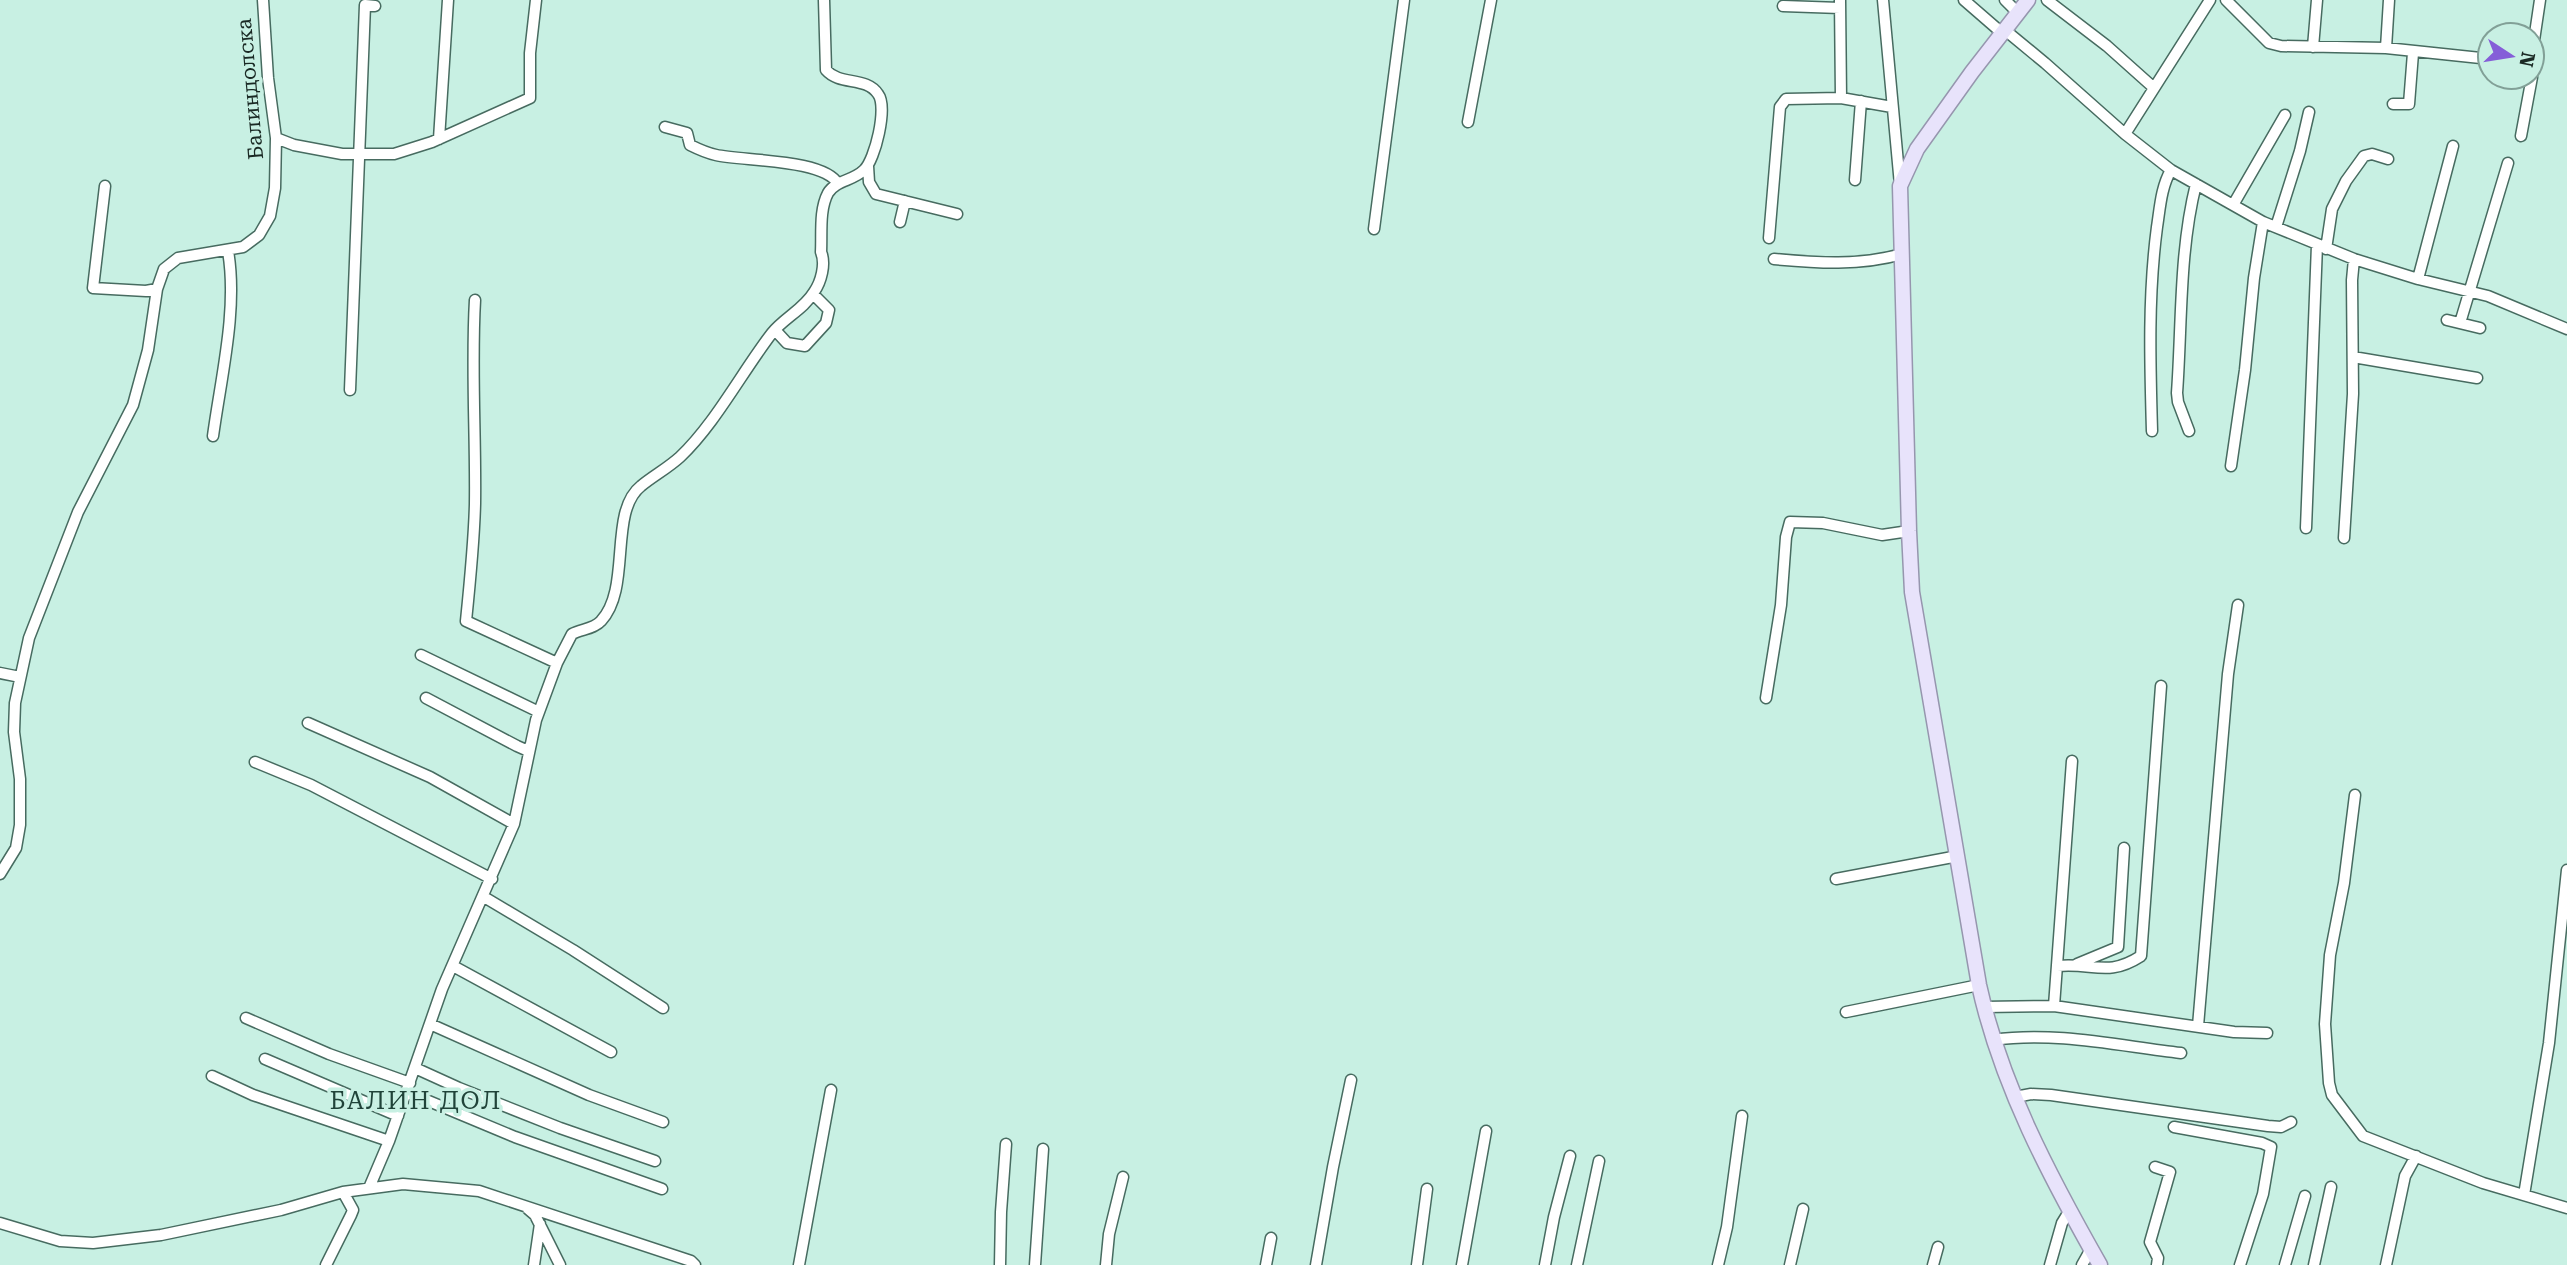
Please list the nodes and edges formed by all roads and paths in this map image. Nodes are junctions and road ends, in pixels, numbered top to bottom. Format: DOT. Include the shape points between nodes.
graph roads {
  1 [pos="263,0"];
  2 [pos="448,0"];
  3 [pos="536,0"];
  4 [pos="824,0"];
  5 [pos="1404,0"];
  6 [pos="1491,0"];
  7 [pos="1883,0"];
  8 [pos="1964,0"];
  9 [pos="2005,0"];
  10 [pos="2028,0"];
  11 [pos="2047,0"];
  12 [pos="2210,0"];
  13 [pos="2226,0"];
  14 [pos="2316,0"];
  15 [pos="2389,0"];
  16 [pos="2540,0"];
  17 [pos="1840,4"];
  18 [pos="375,6"];
  19 [pos="1783,6"];
  20 [pos="2018,13"];
  21 [pos="2538,21"];
  22 [pos="2003,32"];
  23 [pos="2313,47"];
  24 [pos="2386,48"];
  25 [pos="2413,53"];
  26 [pos="2476,58"];
  27 [pos="2154,88"];
  28 [pos="2529,91"];
  29 [pos="1841,98"];
  30 [pos="1861,101"];
  31 [pos="2393,104"];
  32 [pos="1892,107"];
  33 [pos="2309,112"];
  34 [pos="2285,115"];
  35 [pos="1468,122"];
  36 [pos="665,127"];
  37 [pos="2125,134"];
  38 [pos="2521,135"];
  39 [pos="276,138"];
  40 [pos="439,139"];
  41 [pos="2453,146"];
  42 [pos="360,153"];
  43 [pos="2388,159"];
  44 [pos="2508,163"];
  45 [pos="868,166"];
  46 [pos="2171,170"];
  47 [pos="1855,180"];
  48 [pos="838,184"];
  49 [pos="2196,184"];
  50 [pos="105,186"];
  51 [pos="1900,186"];
  52 [pos="905,201"];
  53 [pos="2233,205"];
  54 [pos="957,214"];
  55 [pos="900,222"];
  56 [pos="2263,222"];
  57 [pos="2276,228"];
  58 [pos="1374,229"];
  59 [pos="1769,238"];
  60 [pos="2321,247"];
  61 [pos="228,251"];
  62 [pos="1902,254"];
  63 [pos="1774,259"];
  64 [pos="2354,260"];
  65 [pos="2418,279"];
  66 [pos="157,289"];
  67 [pos="2468,291"];
  68 [pos="813,294"];
  69 [pos="475,300"];
  70 [pos="2447,320"];
  71 [pos="2460,323"];
  72 [pos="2480,328"];
  73 [pos="2567,329"];
  74 [pos="775,330"];
  75 [pos="2353,357"];
  76 [pos="2477,378"];
  77 [pos="350,390"];
  78 [pos="2152,431"];
  79 [pos="2189,431"];
  80 [pos="213,436"];
  81 [pos="2231,466"];
  82 [pos="2306,528"];
  83 [pos="1909,531"];
  84 [pos="2344,538"];
  85 [pos="2238,606"];
  86 [pos="421,655"];
  87 [pos="557,663"];
  88 [pos="0,673"];
  89 [pos="20,677"];
  90 [pos="2161,686"];
  91 [pos="426,698"];
  92 [pos="1766,698"];
  93 [pos="539,712"];
  94 [pos="308,723"];
  95 [pos="528,748"];
  96 [pos="2072,761"];
  97 [pos="255,762"];
  98 [pos="2355,795"];
  99 [pos="514,824"];
  100 [pos="2124,848"];
  101 [pos="1958,856"];
  102 [pos="2567,870"];
  103 [pos="0,874"];
  104 [pos="492,878"];
  105 [pos="1836,879"];
  106 [pos="484,897"];
  107 [pos="2076,964"];
  108 [pos="453,966"];
  109 [pos="2057,966"];
  110 [pos="1979,985"];
  111 [pos="2054,1006"];
  112 [pos="1984,1007"];
  113 [pos="663,1008"];
  114 [pos="1846,1012"];
  115 [pos="246,1018"];
  116 [pos="429,1024"];
  117 [pos="2198,1026"];
  118 [pos="2267,1033"];
  119 [pos="1993,1040"];
  120 [pos="611,1052"];
  121 [pos="2181,1053"];
  122 [pos="265,1059"];
  123 [pos="415,1068"];
  124 [pos="212,1076"];
  125 [pos="1351,1080"];
  126 [pos="408,1087"];
  127 [pos="831,1090"];
  128 [pos="2015,1097"];
  129 [pos="398,1116"];
  130 [pos="1742,1116"];
  131 [pos="663,1122"];
  132 [pos="2291,1122"];
  133 [pos="2174,1127"];
  134 [pos="1486,1131"];
  135 [pos="389,1141"];
  136 [pos="1006,1144"];
  137 [pos="1043,1149"];
  138 [pos="1570,1156"];
  139 [pos="2416,1156"];
  140 [pos="655,1161"];
  141 [pos="1599,1161"];
  142 [pos="2155,1167"];
  143 [pos="1123,1177"];
  144 [pos="2331,1187"];
  145 [pos="369,1188"];
  146 [pos="662,1189"];
  147 [pos="1427,1189"];
  148 [pos="343,1192"];
  149 [pos="2305,1195"];
  150 [pos="2524,1195"];
  151 [pos="523,1205"];
  152 [pos="2567,1208"];
  153 [pos="1802,1209"];
  154 [pos="2070,1210"];
  155 [pos="0,1223"];
  156 [pos="540,1224"];
  157 [pos="1271,1238"];
  158 [pos="1938,1247"];
  159 [pos="2091,1250"];
  160 [pos="326,1265"];
  161 [pos="534,1265"];
  162 [pos="560,1265"];
  163 [pos="695,1265"];
  164 [pos="799,1265"];
  165 [pos="1000,1265"];
  166 [pos="1035,1265"];
  167 [pos="1106,1265"];
  168 [pos="1266,1265"];
  169 [pos="1316,1265"];
  170 [pos="1417,1265"];
  171 [pos="1462,1265"];
  172 [pos="1545,1265"];
  173 [pos="1577,1265"];
  174 [pos="1718,1265"];
  175 [pos="1790,1265"];
  176 [pos="1933,1265"];
  177 [pos="2050,1265"];
  178 [pos="2081,1265"];
  179 [pos="2100,1265"];
  180 [pos="2157,1265"];
  181 [pos="2240,1265"];
  182 [pos="2285,1265"];
  183 [pos="2314,1265"];
  184 [pos="2386,1265"];
  1 -- 39 [label="street, Балиндолска"];
  2 -- 40 [label="street"];
  3 -- 40 [label="street" via="530,98"];
  4 -- 45 [label="street" via="826,70 841,79 864,83 881,99 880,128"];
  5 -- 58 [label="street"];
  6 -- 35 [label="street"];
  7 -- 32 [label="street"];
  8 -- 22 [label="street"];
  9 -- 20 [label="street"];
  10 -- 20 [label="main road"];
  11 -- 27 [label="street"];
  12 -- 27 [label="street"];
  13 -- 23 [label="street" via="2269,43"];
  14 -- 23 [label="street"];
  15 -- 24 [label="street"];
  16 -- 21 [label="street"];
  17 -- 19 [label="street"];
  17 -- 29 [label="street"];
  18 -- 42 [label="street" via="365,5"];
  20 -- 22 [label="main road"];
  22 -- 37 [label="street" via="2045,62"];
  22 -- 51 [label="main road" via="1916,149"];
  23 -- 24 [label="street"];
  24 -- 25 [label="street"];
  25 -- 26 [label="street"];
  25 -- 31 [label="street" via="2409,104"];
  27 -- 37 [label="street"];
  28 -- 38 [label="street"];
  29 -- 30 [label="street"];
  29 -- 59 [label="street" via="1786,99 1780,107"];
  30 -- 32 [label="street"];
  30 -- 47 [label="street"];
  32 -- 51 [label="street"];
  33 -- 57 [label="street"];
  34 -- 53 [label="street"];
  36 -- 48 [label="street" via="687,133 690,145 716,155 782,162 832,175"];
  37 -- 46 [label="street"];
  39 -- 42 [label="street" via="342,154"];
  39 -- 61 [label="street, Балиндолска" via="275,188 265,228 251,242"];
  40 -- 42 [label="street" via="394,154"];
  41 -- 65 [label="street"];
  42 -- 77 [label="street"];
  43 -- 60 [label="street" via="2364,156 2332,209"];
  44 -- 67 [label="street"];
  45 -- 48 [label="street"];
  45 -- 52 [label="street" via="876,194"];
  46 -- 49 [label="street"];
  46 -- 78 [label="street" via="2161,198 2152,270"];
  48 -- 68 [label="street" via="825,201 824,258"];
  49 -- 53 [label="street"];
  49 -- 79 [label="street" via="2185,257 2177,393"];
  50 -- 66 [label="street" via="93,288"];
  51 -- 62 [label="main road"];
  52 -- 54 [label="street"];
  52 -- 55 [label="street"];
  53 -- 56 [label="street"];
  56 -- 57 [label="street"];
  56 -- 81 [label="street"];
  57 -- 60 [label="street"];
  60 -- 64 [label="street"];
  60 -- 82 [label="street"];
  61 -- 66 [label="street, Балиндолска" via="173,260 164,269"];
  61 -- 80 [label="street" via="232,274 229,317"];
  62 -- 63 [label="street" via="1821,263"];
  62 -- 83 [label="main road"];
  64 -- 65 [label="street"];
  64 -- 75 [label="street"];
  65 -- 67 [label="street"];
  66 -- 89 [label="street, Балиндолска" via="148,350 133,405 56,564"];
  67 -- 71 [label="street"];
  67 -- 73 [label="street"];
  68 -- 74 [label="street"];
  68 -- 74 [label="street" via="829,310 826,323 805,346 786,343"];
  69 -- 87 [label="street" via="475,503 466,621"];
  70 -- 71 [label="street"];
  71 -- 72 [label="street"];
  74 -- 87 [label="street" via="690,447 629,499 610,607 601,622 572,634"];
  75 -- 76 [label="street"];
  75 -- 84 [label="street"];
  83 -- 92 [label="street" via="1882,535 1823,523 1790,522"];
  83 -- 101 [label="main road" via="1912,592"];
  85 -- 117 [label="street" via="2228,674"];
  86 -- 93 [label="street"];
  87 -- 93 [label="street"];
  88 -- 89 [label="street"];
  89 -- 103 [label="street, Балиндолска" via="14,732 20,825 16,848"];
  90 -- 107 [label="street" via="2141,956 2126,966 2106,970"];
  91 -- 95 [label="street"];
  93 -- 95 [label="street"];
  94 -- 99 [label="street" via="430,777"];
  95 -- 99 [label="street"];
  96 -- 109 [label="street"];
  97 -- 104 [label="street" via="311,785"];
  98 -- 139 [label="street" via="2330,955 2325,1024 2329,1083 2332,1095 2363,1136"];
  99 -- 104 [label="street"];
  100 -- 107 [label="street" via="2118,947"];
  101 -- 105 [label="street"];
  101 -- 110 [label="main road"];
  102 -- 150 [label="street" via="2549,1043"];
  104 -- 106 [label="street"];
  106 -- 108 [label="street"];
  106 -- 113 [label="street"];
  107 -- 109 [label="street"];
  108 -- 116 [label="street"];
  108 -- 120 [label="street"];
  109 -- 111 [label="street"];
  110 -- 112 [label="main road"];
  110 -- 114 [label="street"];
  111 -- 112 [label="street"];
  111 -- 117 [label="street"];
  112 -- 119 [label="main road"];
  115 -- 126 [label="street"];
  116 -- 123 [label="street"];
  116 -- 131 [label="street"];
  117 -- 118 [label="street"];
  119 -- 121 [label="street" via="2046,1037"];
  119 -- 128 [label="main road"];
  122 -- 129 [label="street"];
  123 -- 126 [label="street"];
  123 -- 140 [label="street" via="560,1128"];
  124 -- 135 [label="street" via="253,1095"];
  125 -- 169 [label="street"];
  126 -- 129 [label="street"];
  126 -- 146 [label="street" via="515,1137"];
  127 -- 164 [label="street"];
  128 -- 132 [label="street" via="2051,1095 2268,1126"];
  128 -- 154 [label="main road"];
  129 -- 135 [label="street"];
  130 -- 174 [label="street"];
  133 -- 181 [label="street" via="2271,1147 2263,1194"];
  134 -- 171 [label="street"];
  135 -- 145 [label="street"];
  136 -- 165 [label="street"];
  137 -- 166 [label="street"];
  138 -- 172 [label="street"];
  139 -- 150 [label="street"];
  139 -- 184 [label="street" via="2405,1176"];
  141 -- 173 [label="street"];
  142 -- 180 [label="street" via="2170,1172 2150,1242"];
  143 -- 167 [label="street"];
  144 -- 183 [label="street"];
  145 -- 148 [label="street"];
  145 -- 151 [label="street" via="403,1184 479,1191"];
  147 -- 170 [label="street"];
  148 -- 155 [label="street" via="161,1236 93,1243 60,1241"];
  148 -- 160 [label="street" via="353,1210"];
  149 -- 182 [label="street"];
  150 -- 152 [label="street"];
  151 -- 156 [label="street"];
  151 -- 163 [label="street"];
  153 -- 175 [label="street"];
  154 -- 159 [label="main road"];
  154 -- 177 [label="street"];
  156 -- 161 [label="street"];
  156 -- 162 [label="street"];
  157 -- 168 [label="street"];
  158 -- 176 [label="street"];
  159 -- 178 [label="street"];
  159 -- 179 [label="main road"];
}
